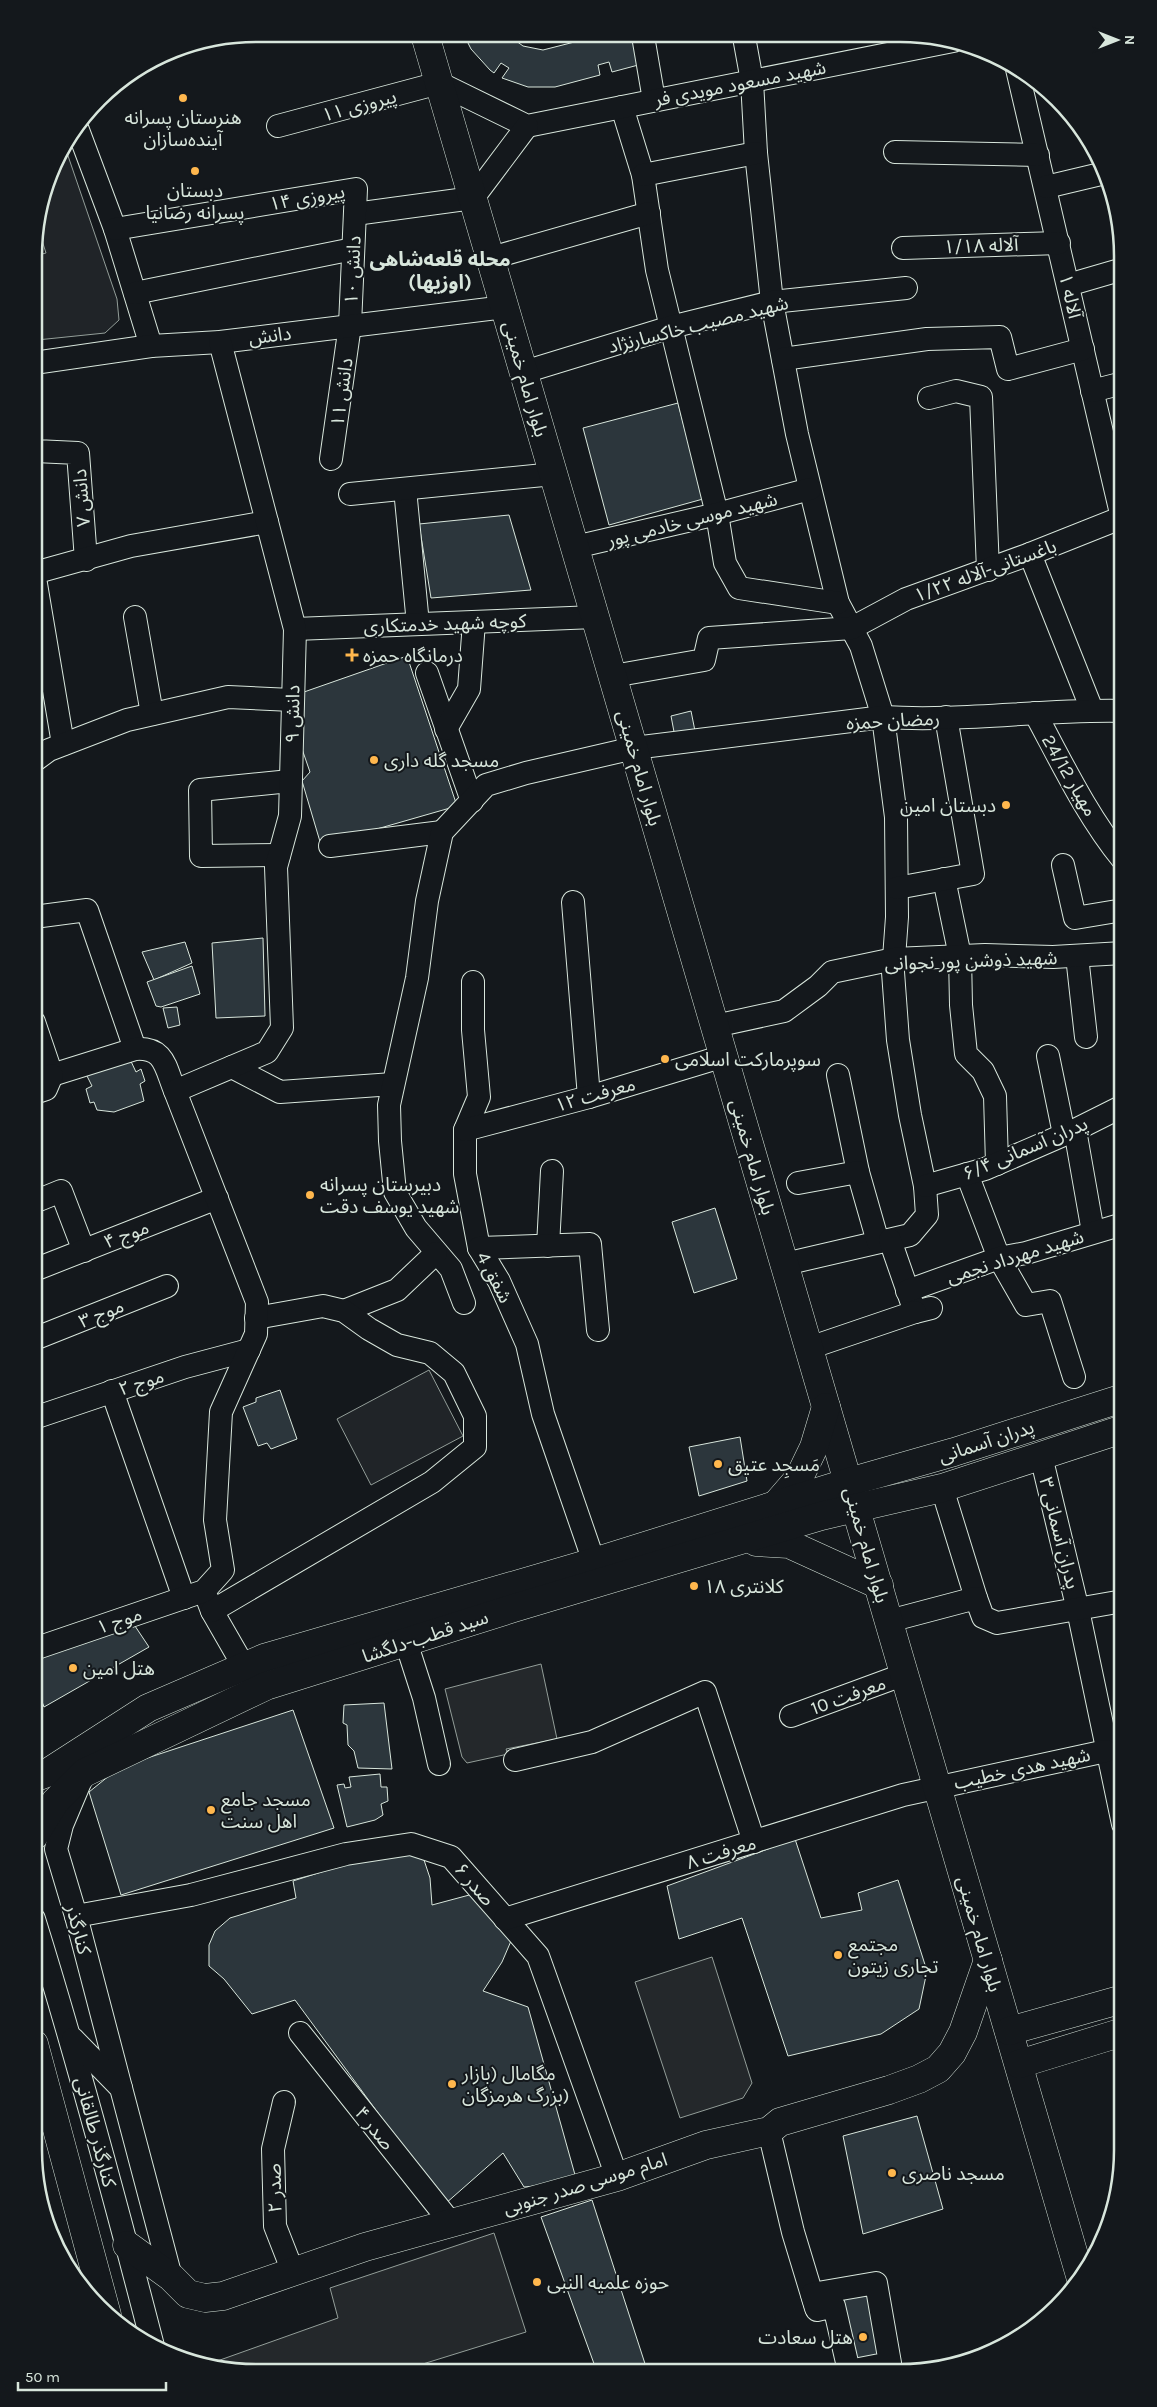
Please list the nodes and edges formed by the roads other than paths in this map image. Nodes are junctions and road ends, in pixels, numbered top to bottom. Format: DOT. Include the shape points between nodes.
graph roads {
  1 [pos="427,42"];
  2 [pos="644,42"];
  3 [pos="745,42"];
  4 [pos="929,44"];
  5 [pos="1019,79"];
  6 [pos="752,81"];
  7 [pos="440,83"];
  8 [pos="654,100"];
  9 [pos="622,107"];
  10 [pos="278,126"];
  11 [pos="527,126"];
  12 [pos="80,136"];
  13 [pos="895,152"];
  14 [pos="756,153"];
  15 [pos="1038,156"];
  16 [pos="643,175"];
  17 [pos="1098,175"];
  18 [pos="1046,187"];
  19 [pos="473,198"];
  20 [pos="649,213"];
  21 [pos="355,214"];
  22 [pos="115,229"];
  23 [pos="1059,242"];
  24 [pos="903,248"];
  25 [pos="353,249"];
  26 [pos="491,258"];
  27 [pos="1114,272"];
  28 [pos="1068,285"];
  29 [pos="906,288"];
  30 [pos="135,293"];
  31 [pos="772,302"];
  32 [pos="505,307"];
  33 [pos="350,325"];
  34 [pos="671,327"];
  35 [pos="220,342"];
  36 [pos="151,346"];
  37 [pos="1083,349"];
  38 [pos="783,359"];
  39 [pos="42,362"];
  40 [pos="524,372"];
  41 [pos="1114,385"];
  42 [pos="1092,391"];
  43 [pos="929,398"];
  44 [pos="42,451"];
  45 [pos="331,460"];
  46 [pos="554,474"];
  47 [pos="1114,482"];
  48 [pos="405,489"];
  49 [pos="810,489"];
  50 [pos="350,494"];
  51 [pos="717,514"];
  52 [pos="267,522"];
  53 [pos="1114,522"];
  54 [pos="575,547"];
  55 [pos="1030,554"];
  56 [pos="86,560"];
  57 [pos="988,570"];
  58 [pos="42,571"];
  59 [pos="838,603"];
  60 [pos="596,617"];
  61 [pos="135,618"];
  62 [pos="42,620"];
  63 [pos="474,622"];
  64 [pos="418,624"];
  65 [pos="852,628"];
  66 [pos="295,630"];
  67 [pos="427,673"];
  68 [pos="612,676"];
  69 [pos="292,700"];
  70 [pos="1092,710"];
  71 [pos="1114,711"];
  72 [pos="1035,713"];
  73 [pos="152,714"];
  74 [pos="883,717"];
  75 [pos="946,717"];
  76 [pos="446,729"];
  77 [pos="63,744"];
  78 [pos="634,748"];
  79 [pos="42,755"];
  80 [pos="290,781"];
  81 [pos="472,801"];
  82 [pos="442,832"];
  83 [pos="330,846"];
  84 [pos="1114,849"];
  85 [pos="279,855"];
  86 [pos="1063,865"];
  87 [pos="944,879"];
  88 [pos="897,888"];
  89 [pos="572,902"];
  90 [pos="1114,912"];
  91 [pos="42,916"];
  92 [pos="1114,954"];
  93 [pos="960,956"];
  94 [pos="1077,956"];
  95 [pos="894,959"];
  96 [pos="473,982"];
  97 [pos="715,1026"];
  98 [pos="1086,1037"];
  99 [pos="42,1046"];
  100 [pos="135,1049"];
  101 [pos="724,1056"];
  102 [pos="1048,1056"];
  103 [pos="232,1066"];
  104 [pos="52,1075"];
  105 [pos="838,1075"];
  106 [pos="393,1084"];
  107 [pos="42,1090"];
  108 [pos="175,1091"];
  109 [pos="589,1097"];
  110 [pos="1114,1110"];
  111 [pos="465,1130"];
  112 [pos="1070,1132"];
  113 [pos="997,1164"];
  114 [pos="552,1172"];
  115 [pos="858,1172"];
  116 [pos="967,1174"];
  117 [pos="798,1183"];
  118 [pos="925,1186"];
  119 [pos="217,1198"];
  120 [pos="42,1199"];
  121 [pos="1114,1226"];
  122 [pos="1093,1232"];
  123 [pos="884,1241"];
  124 [pos="548,1246"];
  125 [pos="479,1248"];
  126 [pos="84,1251"];
  127 [pos="436,1253"];
  128 [pos="999,1258"];
  129 [pos="785,1264"];
  130 [pos="42,1267"];
  131 [pos="167,1286"];
  132 [pos="907,1291"];
  133 [pos="464,1303"];
  134 [pos="344,1311"];
  135 [pos="256,1318"];
  136 [pos="598,1330"];
  137 [pos="42,1336"];
  138 [pos="809,1348"];
  139 [pos="249,1350"];
  140 [pos="1074,1377"];
  141 [pos="112,1391"];
  142 [pos="1114,1401"];
  143 [pos="826,1407"];
  144 [pos="42,1415"];
  145 [pos="1114,1432"];
  146 [pos="1041,1456"];
  147 [pos="942,1488"];
  148 [pos="852,1495"];
  149 [pos="772,1508"];
  150 [pos="742,1541"];
  151 [pos="594,1562"];
  152 [pos="879,1585"];
  153 [pos="512,1598"];
  154 [pos="976,1598"];
  155 [pos="200,1600"];
  156 [pos="1114,1603"];
  157 [pos="1078,1610"];
  158 [pos="889,1621"];
  159 [pos="406,1642"];
  160 [pos="42,1647"];
  161 [pos="244,1665"];
  162 [pos="905,1674"];
  163 [pos="791,1716"];
  164 [pos="1106,1751"];
  165 [pos="515,1760"];
  166 [pos="439,1764"];
  167 [pos="84,1773"];
  168 [pos="42,1775"];
  169 [pos="1114,1785"];
  170 [pos="937,1786"];
  171 [pos="42,1823"];
  172 [pos="754,1842"];
  173 [pos="76,1916"];
  174 [pos="505,1919"];
  175 [pos="42,1944"];
  176 [pos="988,1960"];
  177 [pos="1114,2002"];
  178 [pos="1009,2031"];
  179 [pos="300,2033"];
  180 [pos="1114,2035"];
  181 [pos="70,2037"];
  182 [pos="1019,2064"];
  183 [pos="42,2074"];
  184 [pos="121,2088"];
  185 [pos="284,2102"];
  186 [pos="769,2130"];
  187 [pos="617,2177"];
  188 [pos="451,2223"];
  189 [pos="128,2245"];
  190 [pos="1080,2266"];
  191 [pos="293,2272"];
  192 [pos="171,2277"];
  193 [pos="812,2294"];
  194 [pos="103,2299"];
  195 [pos="151,2336"];
  196 [pos="847,2364"];
  197 [pos="885,2364"];
  1 -- 7 [label="main road, بلوار امام خمینی"];
  2 -- 8 [label="street"];
  3 -- 6 [label="street"];
  4 -- 6 [label="street, شهید مسعود مویدی فر"];
  5 -- 15 [label="street, آلاله ۱"];
  6 -- 8 [label="street, شهید مسعود مویدی فر"];
  6 -- 14 [label="street"];
  7 -- 10 [label="street, پیروزی ۱۱"];
  7 -- 11 [label="street"];
  7 -- 19 [label="main road, بلوار امام خمینی"];
  8 -- 9 [label="street, شهید مسعود مویدی فر"];
  9 -- 11 [label="street, شهید مسعود مویدی فر"];
  9 -- 16 [label="street"];
  11 -- 19 [label="street"];
  12 -- 22 [label="street"];
  13 -- 15 [label="street"];
  14 -- 16 [label="street"];
  14 -- 31 [label="street"];
  15 -- 18 [label="street, آلاله ۱"];
  16 -- 20 [label="street"];
  17 -- 18 [label="street"];
  18 -- 23 [label="street, آلاله ۱"];
  19 -- 21 [label="street, پیروزی ۱۴"];
  19 -- 26 [label="main road, بلوار امام خمینی"];
  20 -- 26 [label="street"];
  20 -- 34 [label="street" via="657,270"];
  21 -- 22 [label="street, پیروزی ۱۴" via="356,189"];
  21 -- 25 [label="street, دانش ۱۰"];
  22 -- 30 [label="street"];
  23 -- 24 [label="street, آلاله ۱/۱۸"];
  23 -- 28 [label="street, آلاله ۱"];
  25 -- 30 [label="street"];
  25 -- 33 [label="street, دانش ۱۰"];
  26 -- 32 [label="main road, بلوار امام خمینی"];
  27 -- 28 [label="street"];
  28 -- 37 [label="street, آلاله ۱"];
  29 -- 31 [label="street, شهید مصیب خاکسارنژاد"];
  30 -- 36 [label="street"];
  31 -- 34 [label="street, شهید مصیب خاکسارنژاد"];
  31 -- 38 [label="street"];
  32 -- 33 [label="street, دانش"];
  32 -- 40 [label="main road, بلوار امام خمینی"];
  33 -- 35 [label="street, دانش"];
  33 -- 45 [label="street, دانش ۱۱"];
  34 -- 40 [label="street, شهید مصیب خاکسارنژاد"];
  34 -- 51 [label="street"];
  35 -- 36 [label="street, دانش"];
  35 -- 52 [label="street, دانش ۹"];
  36 -- 39 [label="street, دانش"];
  37 -- 38 [label="street" via="1008,369 1000,337 927,339"];
  37 -- 42 [label="street, آلاله ۱"];
  38 -- 49 [label="street"];
  40 -- 46 [label="main road, بلوار امام خمینی"];
  41 -- 42 [label="street"];
  42 -- 47 [label="street, آلاله ۱"];
  43 -- 57 [label="street" via="956,391 981,397"];
  44 -- 56 [label="street, دانش ۷" via="78,453"];
  46 -- 48 [label="street"];
  46 -- 54 [label="main road, بلوار امام خمینی"];
  48 -- 50 [label="street"];
  48 -- 64 [label="street"];
  49 -- 51 [label="street, شهید موسی خادمی پور"];
  49 -- 59 [label="street"];
  51 -- 54 [label="street, شهید موسی خادمی پور"];
  51 -- 59 [label="street" via="725,563 739,588"];
  52 -- 56 [label="street" via="131,546"];
  52 -- 66 [label="street, دانش ۹"];
  53 -- 55 [label="street, باغستانی-آلاله ۱/۲۲"];
  54 -- 60 [label="main road, بلوار امام خمینی"];
  55 -- 57 [label="street, باغستانی-آلاله ۱/۲۲"];
  55 -- 70 [label="street"];
  56 -- 58 [label="street"];
  57 -- 65 [label="street, باغستانی-آلاله ۱/۲۲" via="906,599"];
  59 -- 65 [label="street"];
  60 -- 63 [label="street, کوچه شهید خدمتکاری"];
  60 -- 68 [label="main road, بلوار امام خمینی"];
  61 -- 73 [label="street"];
  62 -- 77 [label="street"];
  63 -- 64 [label="street, کوچه شهید خدمتکاری"];
  63 -- 76 [label="street" via="469,689"];
  64 -- 66 [label="street, کوچه شهید خدمتکاری"];
  65 -- 68 [label="street" via="709,638 704,660"];
  65 -- 74 [label="street" via="861,646"];
  66 -- 69 [label="street, دانش ۹"];
  67 -- 76 [label="street"];
  68 -- 78 [label="main road, بلوار امام خمینی"];
  69 -- 73 [label="street" via="228,697"];
  69 -- 80 [label="street, دانش ۹"];
  70 -- 71 [label="street, رمضان حمزه"];
  70 -- 72 [label="street, رمضان حمزه"];
  72 -- 75 [label="street, رمضان حمزه"];
  72 -- 84 [label="street, مهیار 24/12" via="1070,779"];
  73 -- 77 [label="street"];
  74 -- 75 [label="street, رمضان حمزه"];
  74 -- 78 [label="street, رمضان حمزه"];
  74 -- 88 [label="street" via="896,817"];
  75 -- 87 [label="street" via="973,874"];
  76 -- 81 [label="street"];
  77 -- 79 [label="street"];
  78 -- 81 [label="street, رمضان حمزه" via="486,785"];
  78 -- 97 [label="main road, بلوار امام خمینی"];
  80 -- 85 [label="street, دانش ۹" via="290,816"];
  80 -- 85 [label="street" via="200,790 201,856"];
  81 -- 82 [label="street, رمضان حمزه"];
  82 -- 83 [label="street"];
  82 -- 106 [label="street" via="427,902 417,978"];
  85 -- 103 [label="street, دانش ۹" via="276,867 282,1028 267,1052"];
  86 -- 90 [label="street" via="1075,918"];
  87 -- 88 [label="street"];
  87 -- 93 [label="street"];
  88 -- 95 [label="street"];
  89 -- 109 [label="street"];
  91 -- 100 [label="street" via="87,910"];
  92 -- 94 [label="street, شهید ذوشن پور نجوانی"];
  93 -- 94 [label="street, شهید ذوشن پور نجوانی"];
  93 -- 95 [label="street, شهید ذوشن پور نجوانی"];
  93 -- 113 [label="street" via="966,1054 983,1071 995,1096"];
  94 -- 98 [label="street"];
  95 -- 97 [label="street, شهید ذوشن پور نجوانی" via="832,972 784,1011"];
  95 -- 118 [label="street" via="898,1040"];
  96 -- 111 [label="street, شفق 4" via="473,1030 479,1097"];
  97 -- 101 [label="main road, بلوار امام خمینی"];
  99 -- 104 [label="street"];
  100 -- 104 [label="street"];
  100 -- 108 [label="street" via="148,1048 159,1054"];
  101 -- 109 [label="street, معرفت ۱۲"];
  101 -- 129 [label="main road, بلوار امام خمینی"];
  102 -- 112 [label="street"];
  103 -- 106 [label="street" via="280,1092"];
  103 -- 108 [label="street, دانش ۹"];
  104 -- 107 [label="street" via="46,1089"];
  105 -- 115 [label="street"];
  106 -- 127 [label="street" via="389,1105 395,1192 416,1228"];
  108 -- 119 [label="street"];
  109 -- 111 [label="street, معرفت ۱۲"];
  110 -- 112 [label="street, پدران آسمانی ۶/۴"];
  111 -- 125 [label="street, شفق 4" via="465,1174"];
  112 -- 113 [label="street, پدران آسمانی ۶/۴"];
  112 -- 122 [label="street"];
  113 -- 116 [label="street, پدران آسمانی ۶/۴"];
  114 -- 124 [label="street"];
  115 -- 117 [label="street"];
  115 -- 123 [label="street"];
  116 -- 118 [label="street, پدران آسمانی ۶/۴"];
  116 -- 128 [label="street"];
  118 -- 123 [label="street" via="927,1214 910,1235"];
  119 -- 126 [label="street, موج ۴"];
  119 -- 135 [label="street" via="257,1302"];
  120 -- 126 [label="street" via="61,1191"];
  121 -- 122 [label="street, شهید مهرداد نجمی"];
  122 -- 128 [label="street, شهید مهرداد نجمی"];
  123 -- 129 [label="street"];
  123 -- 132 [label="street"];
  124 -- 125 [label="street"];
  124 -- 136 [label="street" via="590,1244"];
  125 -- 151 [label="street, شفق 4" via="499,1281 527,1344 543,1414"];
  126 -- 130 [label="street, موج ۴"];
  127 -- 133 [label="street" via="451,1269"];
  127 -- 134 [label="street" via="397,1290"];
  128 -- 132 [label="street, شهید مهرداد نجمی"];
  128 -- 140 [label="street" via="1026,1305 1050,1301"];
  129 -- 138 [label="main road, بلوار امام خمینی"];
  131 -- 137 [label="street, موج ۳"];
  132 -- 138 [label="street" via="923,1310"];
  134 -- 135 [label="street" via="324,1306"];
  134 -- 155 [label="street, موج ۱" via="397,1345 430,1353 454,1373 475,1416 475,1447 432,1482"];
  135 -- 139 [label="street" via="256,1334"];
  138 -- 143 [label="main road, بلوار امام خمینی"];
  139 -- 141 [label="street, موج ۲"];
  139 -- 155 [label="street" via="221,1412 215,1520 223,1570"];
  141 -- 144 [label="street, موج ۲"];
  141 -- 155 [label="street"];
  142 -- 148 [label="main road, پدران آسمانی" via="954,1452"];
  143 -- 148 [label="main road, بلوار امام خمینی"];
  143 -- 149 [label="main road" via="814,1447 799,1478"];
  145 -- 146 [label="main road, پدران آسمانی"];
  146 -- 147 [label="main road, پدران آسمانی"];
  146 -- 157 [label="street, پدران آسمانی ۳"];
  147 -- 148 [label="main road, پدران آسمانی"];
  147 -- 154 [label="street"];
  148 -- 149 [label="main road, سید قطب-دلگشا"];
  148 -- 150 [label="main road, سید قطب-دلگشا" via="821,1516"];
  148 -- 152 [label="main road, بلوار امام خمینی"];
  149 -- 151 [label="main road, سید قطب-دلگشا"];
  150 -- 152 [label="main road" via="789,1544"];
  150 -- 153 [label="main road, سید قطب-دلگشا"];
  151 -- 153 [label="main road, سید قطب-دلگشا"];
  152 -- 158 [label="main road, بلوار امام خمینی"];
  153 -- 159 [label="main road, سید قطب-دلگشا"];
  153 -- 161 [label="main road, سید قطب-دلگشا"];
  154 -- 157 [label="street" via="983,1617 997,1623"];
  154 -- 158 [label="street"];
  155 -- 160 [label="street, موج ۱"];
  155 -- 161 [label="street"];
  156 -- 157 [label="street"];
  157 -- 164 [label="street, پدران آسمانی ۳"];
  158 -- 162 [label="main road, بلوار امام خمینی"];
  159 -- 166 [label="street" via="424,1698"];
  159 -- 167 [label="main road, سید قطب-دلگشا" via="266,1686"];
  161 -- 168 [label="main road, سید قطب-دلگشا" via="148,1708"];
  162 -- 163 [label="street, معرفت 10"];
  162 -- 170 [label="main road, بلوار امام خمینی"];
  164 -- 169 [label="street, پدران آسمانی ۳"];
  164 -- 170 [label="street, شهید هدی خطیب"];
  165 -- 172 [label="street" via="592,1742 705,1692"];
  167 -- 171 [label="main road, سید قطب-دلگشا" via="55,1802"];
  167 -- 173 [label="street, کنارگذر" via="62,1825 56,1850"];
  170 -- 172 [label="street, معرفت ۸"];
  170 -- 176 [label="main road, بلوار امام خمینی"];
  172 -- 174 [label="street, معرفت ۸"];
  173 -- 174 [label="street, صدر ۶" via="191,1895 346,1854 411,1844 451,1857"];
  173 -- 184 [label="street, کنارگذر"];
  174 -- 187 [label="street, صدر ۶" via="538,1956"];
  175 -- 181 [label="street, کنارگذر طالقانی"];
  176 -- 178 [label="main road, بلوار امام خمینی"];
  176 -- 186 [label="main road, امام موسی صدر جنوبی" via="963,2032 952,2053 938,2069 888,2090 780,2122"];
  177 -- 178 [label="main road"];
  178 -- 182 [label="main road, بلوار امام خمینی"];
  179 -- 188 [label="street, صدر ۴"];
  180 -- 182 [label="main road"];
  181 -- 184 [label="street"];
  181 -- 189 [label="street, کنارگذر طالقانی"];
  182 -- 190 [label="main road, بلوار امام خمینی"];
  183 -- 194 [label="main road"];
  184 -- 192 [label="street, کنارگذر"];
  185 -- 191 [label="street, صدر ۲" via="273,2149 275,2226"];
  186 -- 187 [label="main road, امام موسی صدر جنوبی" via="706,2146"];
  186 -- 193 [label="street"];
  187 -- 188 [label="main road, امام موسی صدر جنوبی"];
  188 -- 191 [label="main road, امام موسی صدر جنوبی" via="365,2247"];
  189 -- 192 [label="main road, امام موسی صدر جنوبی"];
  189 -- 195 [label="street, کنارگذر طالقانی"];
  191 -- 192 [label="main road, امام موسی صدر جنوبی" via="223,2296 205,2298 188,2294"];
  193 -- 196 [label="street" via="817,2310 834,2306"];
  193 -- 197 [label="street" via="876,2283 890,2363"];
}
